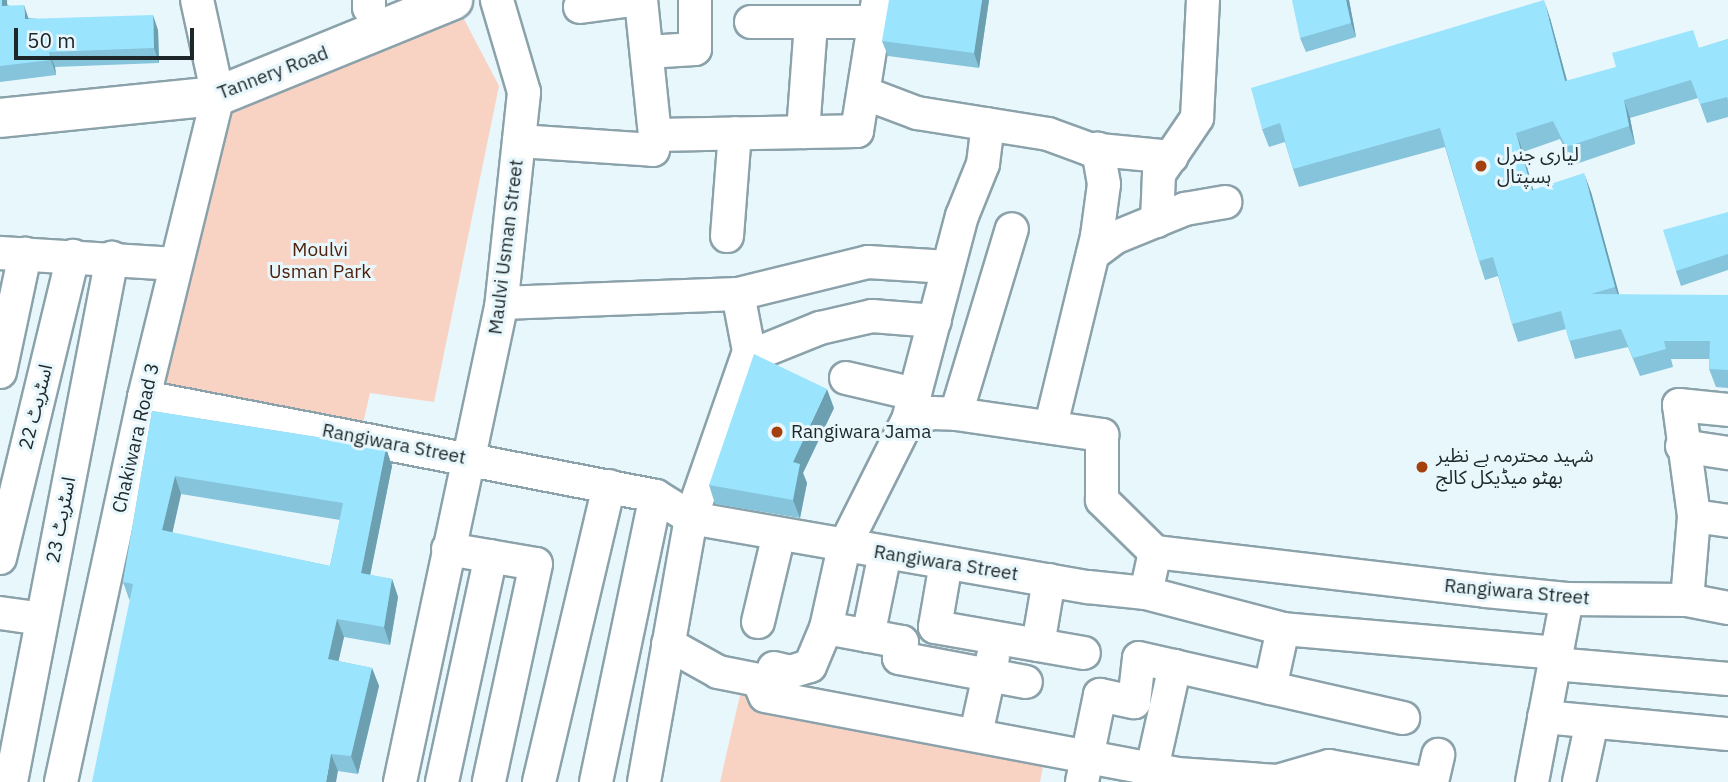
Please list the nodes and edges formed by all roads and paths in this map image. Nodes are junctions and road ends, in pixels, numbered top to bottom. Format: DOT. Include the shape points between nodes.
graph roads {
  1 [pos="197,0"];
  2 [pos="453,0"];
  3 [pos="498,0"];
  4 [pos="631,0"];
  5 [pos="641,0"];
  6 [pos="695,0"];
  7 [pos="1203,0"];
  8 [pos="377,3"];
  9 [pos="580,7"];
  10 [pos="877,11"];
  11 [pos="751,22"];
  12 [pos="811,22"];
  13 [pos="647,52"];
  14 [pos="215,83"];
  15 [pos="864,93"];
  16 [pos="0,100"];
  17 [pos="0,118"];
  18 [pos="988,124"];
  19 [pos="735,132"];
  20 [pos="803,132"];
  21 [pos="655,135"];
  22 [pos="519,141"];
  23 [pos="1098,149"];
  24 [pos="1172,157"];
  25 [pos="1225,202"];
  26 [pos="1157,221"];
  27 [pos="1012,229"];
  28 [pos="727,236"];
  29 [pos="13,254"];
  30 [pos="1093,254"];
  31 [pos="73,256"];
  32 [pos="112,258"];
  33 [pos="176,264"];
  34 [pos="948,267"];
  35 [pos="738,295"];
  36 [pos="502,303"];
  37 [pos="935,321"];
  38 [pos="749,351"];
  39 [pos="0,372"];
  40 [pos="846,378"];
  41 [pos="144,397"];
  42 [pos="912,407"];
  43 [pos="1728,410"];
  44 [pos="956,414"];
  45 [pos="1051,425"];
  46 [pos="1682,446"];
  47 [pos="1728,453"];
  48 [pos="467,458"];
  49 [pos="609,486"];
  50 [pos="656,496"];
  51 [pos="1694,516"];
  52 [pos="691,518"];
  53 [pos="1728,521"];
  54 [pos="779,534"];
  55 [pos="844,547"];
  56 [pos="448,549"];
  57 [pos="1155,552"];
  58 [pos="885,553"];
  59 [pos="491,556"];
  60 [pos="0,558"];
  61 [pos="946,563"];
  62 [pos="1049,580"];
  63 [pos="1146,593"];
  64 [pos="1567,598"];
  65 [pos="635,599"];
  66 [pos="1687,600"];
  67 [pos="675,608"];
  68 [pos="1728,608"];
  69 [pos="0,612"];
  70 [pos="42,619"];
  71 [pos="758,622"];
  72 [pos="827,628"];
  73 [pos="1283,629"];
  74 [pos="868,636"];
  75 [pos="997,638"];
  76 [pos="668,644"];
  77 [pos="1038,645"];
  78 [pos="1084,653"];
  79 [pos="1555,658"];
  80 [pos="1175,666"];
  81 [pos="774,668"];
  82 [pos="989,676"];
  83 [pos="1728,679"];
  84 [pos="1026,682"];
  85 [pos="1270,688"];
  86 [pos="1544,717"];
  87 [pos="1403,718"];
  88 [pos="1592,722"];
  89 [pos="976,734"];
  90 [pos="1728,734"];
  91 [pos="408,744"];
  92 [pos="445,768"];
  93 [pos="1085,768"];
  94 [pos="1151,775"];
  95 [pos="492,777"];
  96 [pos="1183,778"];
  97 [pos="1238,780"];
  98 [pos="1588,781"];
  99 [pos="11,782"];
  100 [pos="61,782"];
  101 [pos="400,782"];
  102 [pos="539,782"];
  103 [pos="596,782"];
  104 [pos="644,782"];
  105 [pos="1418,782"];
  106 [pos="1532,782"];
  1 -- 14 [label="street"];
  2 -- 14 [label="main road, Tannery Road"];
  3 -- 22 [label="street, Maulvi Usman Street" via="524,92"];
  4 -- 9 [label="street"];
  5 -- 13 [label="street"];
  6 -- 13 [label="street" via="695,49"];
  7 -- 24 [label="street" via="1197,118"];
  8 -- 14 [label="main road, Tannery Road"];
  10 -- 12 [label="street"];
  10 -- 15 [label="street"];
  11 -- 12 [label="street"];
  12 -- 20 [label="street"];
  13 -- 21 [label="street"];
  14 -- 16 [label="main road, Tannery Road"];
  14 -- 17 [label="main road, Tannery Road"];
  14 -- 33 [label="street, Chakiwara Road 3"];
  15 -- 18 [label="street" via="917,113"];
  15 -- 20 [label="street" via="857,131"];
  18 -- 23 [label="street" via="1048,134"];
  18 -- 34 [label="street" via="983,164"];
  19 -- 20 [label="street"];
  19 -- 21 [label="street"];
  19 -- 28 [label="street"];
  21 -- 22 [label="street" via="653,150"];
  22 -- 36 [label="street, Maulvi Usman Street"];
  23 -- 24 [label="street"];
  23 -- 30 [label="street" via="1104,184"];
  24 -- 26 [label="street" via="1159,174"];
  25 -- 26 [label="street" via="1185,209"];
  26 -- 30 [label="street" via="1114,238"];
  27 -- 44 [label="street"];
  29 -- 31 [label="street"];
  29 -- 39 [label="street"];
  30 -- 45 [label="street"];
  31 -- 32 [label="street"];
  31 -- 60 [label="street, اسٹریٹ 22"];
  32 -- 33 [label="street"];
  32 -- 70 [label="street, اسٹریٹ 23"];
  33 -- 41 [label="street, Chakiwara Road 3"];
  34 -- 35 [label="street" via="868,262"];
  34 -- 37 [label="street"];
  35 -- 36 [label="street"];
  35 -- 38 [label="street"];
  36 -- 48 [label="street, Maulvi Usman Street"];
  37 -- 38 [label="street" via="872,316 820,328 758,353"];
  37 -- 42 [label="street"];
  38 -- 52 [label="street"];
  40 -- 42 [label="street"];
  41 -- 48 [label="street, Rangiwara Street"];
  41 -- 100 [label="street, Chakiwara Road 3"];
  42 -- 44 [label="street"];
  42 -- 55 [label="street"];
  43 -- 46 [label="street" via="1679,405"];
  44 -- 45 [label="street"];
  45 -- 57 [label="street" via="1102,435 1102,500"];
  46 -- 47 [label="street"];
  46 -- 51 [label="street"];
  48 -- 49 [label="street, Rangiwara Street"];
  48 -- 56 [label="street, Maulvi Usman Street"];
  49 -- 50 [label="street, Rangiwara Street"];
  49 -- 102 [label="street"];
  50 -- 52 [label="street, Rangiwara Street"];
  50 -- 65 [label="street"];
  51 -- 53 [label="street"];
  51 -- 66 [label="street"];
  52 -- 54 [label="street, Rangiwara Street"];
  52 -- 67 [label="street"];
  54 -- 55 [label="street, Rangiwara Street"];
  54 -- 71 [label="street"];
  55 -- 58 [label="street, Rangiwara Street"];
  55 -- 72 [label="street"];
  56 -- 59 [label="street"];
  56 -- 91 [label="street, Maulvi Usman Street"];
  57 -- 63 [label="street"];
  57 -- 64 [label="street, Rangiwara Street"];
  58 -- 61 [label="street, Rangiwara Street"];
  58 -- 74 [label="street"];
  59 -- 92 [label="street"];
  59 -- 95 [label="street" via="536,564"];
  61 -- 62 [label="street, Rangiwara Street"];
  61 -- 75 [label="street" via="935,627"];
  62 -- 63 [label="street, Rangiwara Street"];
  62 -- 77 [label="street"];
  63 -- 73 [label="street, Rangiwara Street"];
  64 -- 66 [label="street, Rangiwara Street"];
  64 -- 79 [label="street"];
  65 -- 67 [label="street"];
  65 -- 103 [label="street"];
  66 -- 68 [label="street, Rangiwara Street"];
  67 -- 76 [label="street"];
  69 -- 70 [label="street"];
  70 -- 99 [label="street, اسٹریٹ 23"];
  72 -- 74 [label="street"];
  72 -- 81 [label="street" via="810,666 790,673"];
  73 -- 79 [label="street, Rangiwara Street"];
  73 -- 85 [label="street"];
  74 -- 82 [label="street" via="902,642 899,658"];
  75 -- 77 [label="street"];
  75 -- 82 [label="street"];
  76 -- 89 [label="street" via="718,671 758,680 765,696"];
  76 -- 104 [label="street"];
  77 -- 78 [label="street"];
  79 -- 83 [label="street, Rangiwara Street"];
  79 -- 86 [label="street"];
  80 -- 85 [label="street"];
  80 -- 93 [label="street" via="1139,658 1134,702 1100,695"];
  80 -- 94 [label="street"];
  82 -- 84 [label="street"];
  82 -- 89 [label="street"];
  85 -- 87 [label="street"];
  86 -- 88 [label="street"];
  86 -- 106 [label="street"];
  88 -- 90 [label="street"];
  88 -- 98 [label="street"];
  89 -- 93 [label="street"];
  91 -- 92 [label="street"];
  91 -- 101 [label="street, Maulvi Usman Street"];
  92 -- 95 [label="street"];
  93 -- 94 [label="street"];
  94 -- 96 [label="street"];
  96 -- 97 [label="street"];
  97 -- 105 [label="street" via="1277,781 1329,766"];
}
